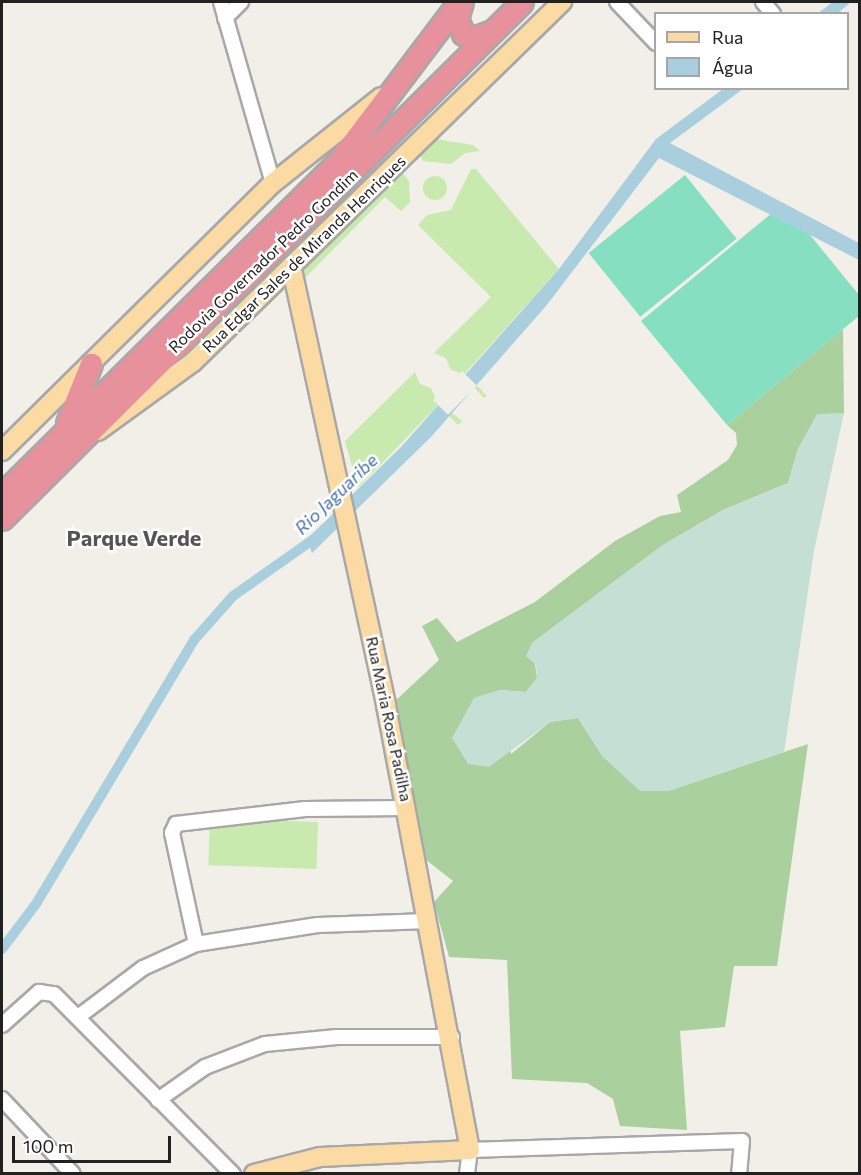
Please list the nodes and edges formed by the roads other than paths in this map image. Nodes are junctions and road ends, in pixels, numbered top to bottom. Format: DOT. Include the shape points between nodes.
graph roads {
  1 [pos="221,2"];
  2 [pos="242,2"];
  3 [pos="450,2"];
  4 [pos="460,2"];
  5 [pos="522,2"];
  6 [pos="562,2"];
  7 [pos="618,2"];
  8 [pos="225,18"];
  9 [pos="496,30"];
  10 [pos="654,42"];
  11 [pos="412,63"];
  12 [pos="392,86"];
  13 [pos="273,183"];
  14 [pos="291,266"];
  15 [pos="92,364"];
  16 [pos="66,441"];
  17 [pos="2,451"];
  18 [pos="2,494"];
  19 [pos="2,519"];
  20 [pos="407,808"];
  21 [pos="428,921"];
  22 [pos="196,944"];
  23 [pos="78,1017"];
  24 [pos="2,1025"];
  25 [pos="452,1037"];
  26 [pos="2,1099"];
  27 [pos="158,1100"];
  28 [pos="470,1150"];
  29 [pos="73,1173"];
  30 [pos="233,1173"];
  31 [pos="254,1173"];
  32 [pos="467,1173"];
  33 [pos="739,1173"];
  1 -- 8 [label="street"];
  2 -- 8 [label="street"];
  3 -- 11 [label="street" via="424,32"];
  4 -- 9 [label="highway" via="457,18 463,34 476,38"];
  4 -- 11 [label="highway, Rodovia Governador Pedro Gondim"];
  5 -- 9 [label="highway, Rodovia Governador Pedro Gondim"];
  6 -- 14 [label="main road, Rua Edgar Sales de Miranda Henriques"];
  7 -- 10 [label="street"];
  8 -- 13 [label="street"];
  9 -- 16 [label="highway, Rodovia Governador Pedro Gondim"];
  11 -- 12 [label="highway, Rodovia Governador Pedro Gondim"];
  12 -- 13 [label="main road"];
  12 -- 16 [label="highway, Rodovia Governador Pedro Gondim" via="334,166"];
  13 -- 15 [label="main road"];
  14 -- 16 [label="main road, Rua Edgar Sales de Miranda Henriques" via="166,386"];
  14 -- 20 [label="main road, Rua Maria Rosa Padilha"];
  15 -- 16 [label="highway"];
  15 -- 17 [label="main road"];
  16 -- 18 [label="highway, Rodovia Governador Pedro Gondim"];
  16 -- 19 [label="highway, Rodovia Governador Pedro Gondim"];
  20 -- 21 [label="main road, Rua Maria Rosa Padilha"];
  20 -- 22 [label="street" via="305,809 174,826"];
  21 -- 22 [label="street" via="318,925"];
  21 -- 25 [label="main road, Rua Maria Rosa Padilha"];
  22 -- 23 [label="street" via="143,968"];
  23 -- 24 [label="street" via="45,990"];
  23 -- 27 [label="street"];
  25 -- 27 [label="street" via="338,1037 265,1044 205,1067"];
  25 -- 28 [label="main road, Rua Maria Rosa Padilha"];
  26 -- 29 [label="street"];
  27 -- 30 [label="street"];
  28 -- 31 [label="main road" via="320,1157"];
  28 -- 32 [label="street, Rua Maria Rosa Padilha"];
  28 -- 33 [label="street" via="742,1141"];
}
